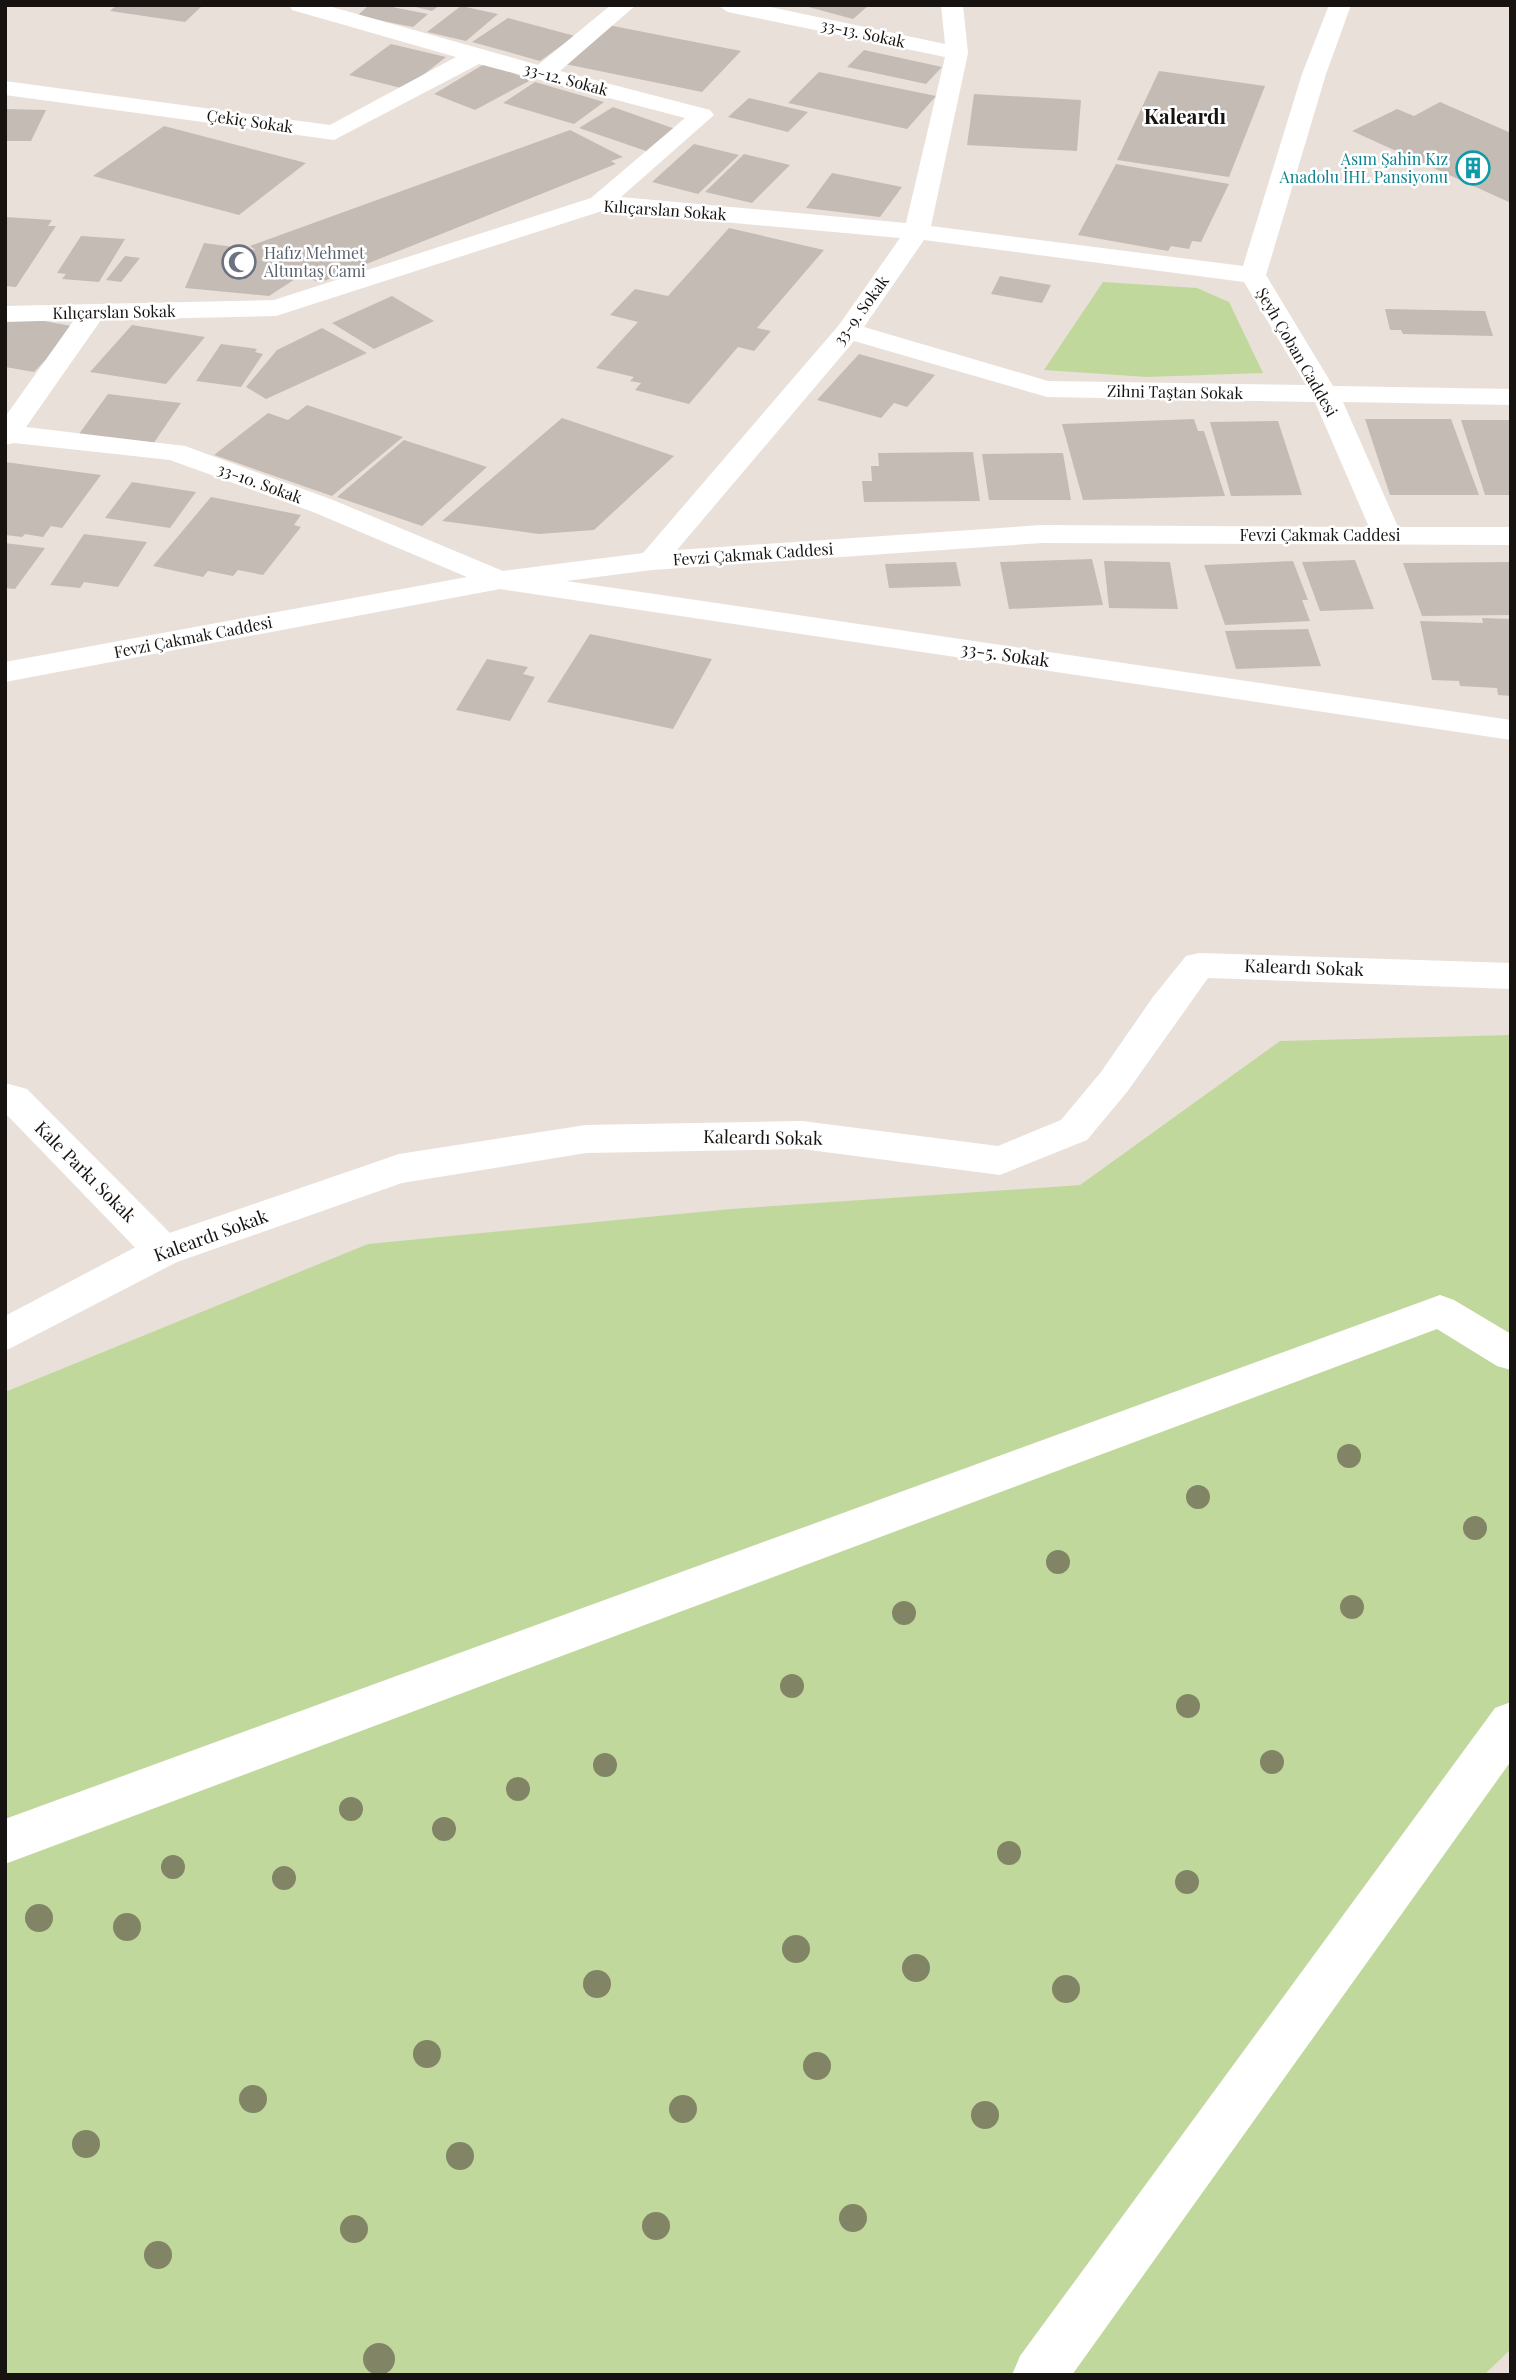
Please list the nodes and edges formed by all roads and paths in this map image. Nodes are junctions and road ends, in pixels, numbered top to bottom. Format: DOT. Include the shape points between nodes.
graph roads {
  1 [pos="300,5"];
  2 [pos="625,5"];
  3 [pos="729,5"];
  4 [pos="952,5"];
  5 [pos="1340,5"];
  6 [pos="350,12"];
  7 [pos="957,53"];
  8 [pos="476,56"];
  9 [pos="543,73"];
  10 [pos="5,88"];
  11 [pos="600,204"];
  12 [pos="917,232"];
  13 [pos="1252,275"];
  14 [pos="5,314"];
  15 [pos="92,314"];
  16 [pos="849,331"];
  17 [pos="1326,396"];
  18 [pos="1511,397"];
  19 [pos="7,435"];
  20 [pos="1387,535"];
  21 [pos="1511,536"];
  22 [pos="652,561"];
  23 [pos="500,580"];
  24 [pos="5,672"];
  25 [pos="1511,730"];
  26 [pos="1511,976"];
  27 [pos="5,1097"];
  28 [pos="163,1251"];
  29 [pos="5,1335"];
  30 [pos="1511,1354"];
  31 [pos="1511,1723"];
  32 [pos="5,1842"];
  33 [pos="1039,2375"];
  1 -- 6 [label="street, 33-12. Sokak"];
  2 -- 9 [label="street"];
  3 -- 7 [label="street, 33-13. Sokak"];
  4 -- 7 [label="street, 33-9. Sokak"];
  5 -- 13 [label="street, Şeyh Çoban Caddesi"];
  6 -- 8 [label="street, 33-12. Sokak"];
  7 -- 12 [label="street, 33-9. Sokak"];
  8 -- 9 [label="street, 33-12. Sokak"];
  8 -- 10 [label="street, Çekiç Sokak" via="334,133"];
  9 -- 11 [label="street, 33-12. Sokak" via="702,114"];
  11 -- 12 [label="street, Kılıçarslan Sokak"];
  11 -- 15 [label="street, Kılıçarslan Sokak" via="276,308"];
  12 -- 13 [label="street, Kılıçarslan Sokak"];
  12 -- 16 [label="street, 33-9. Sokak"];
  13 -- 17 [label="street, Şeyh Çoban Caddesi"];
  14 -- 15 [label="street, Kılıçarslan Sokak"];
  15 -- 19 [label="street"];
  16 -- 17 [label="street, Zihni Taştan Sokak" via="1047,389"];
  16 -- 22 [label="street, 33-9. Sokak"];
  17 -- 18 [label="street, Zihni Taştan Sokak"];
  17 -- 20 [label="street, Şeyh Çoban Caddesi"];
  19 -- 23 [label="street, 33-10. Sokak" via="175,452 323,506"];
  20 -- 21 [label="street, Fevzi Çakmak Caddesi"];
  20 -- 22 [label="street, Fevzi Çakmak Caddesi" via="1042,534"];
  22 -- 23 [label="street, Fevzi Çakmak Caddesi"];
  23 -- 24 [label="street, Fevzi Çakmak Caddesi"];
  23 -- 25 [label="street, 33-5. Sokak"];
  26 -- 28 [label="street, Kaleardı Sokak" via="1199,965 1074,1130 1000,1161 802,1136 586,1139 399,1169"];
  27 -- 28 [label="street, Kale Parkı Sokak" via="13,1099"];
  28 -- 29 [label="street, Kaleardı Sokak"];
  30 -- 32 [label="street" via="1440,1311"];
  31 -- 33 [label="street"];
}
